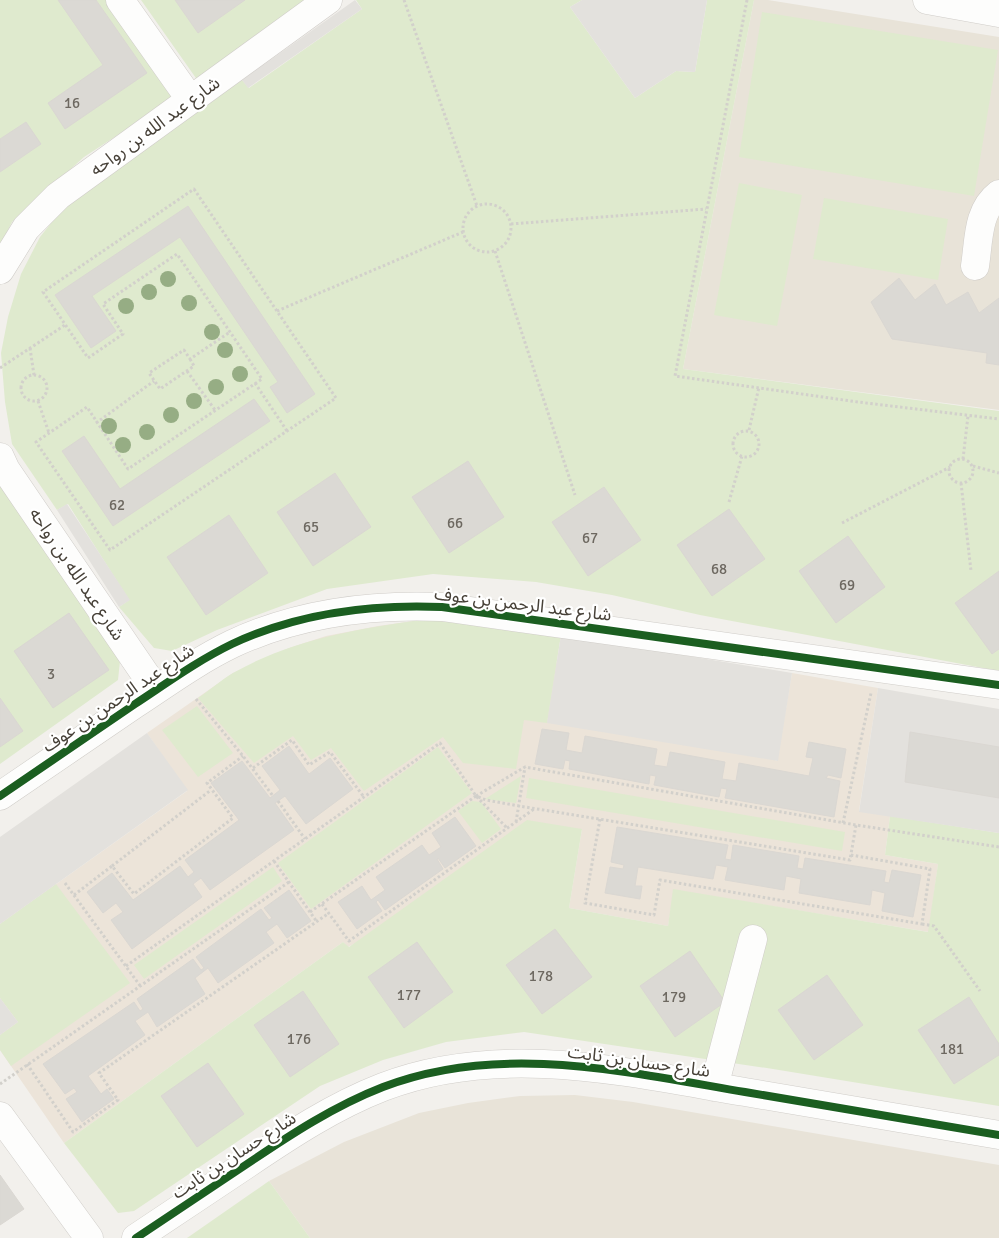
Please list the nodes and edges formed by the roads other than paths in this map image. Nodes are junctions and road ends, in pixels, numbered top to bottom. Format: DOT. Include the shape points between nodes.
graph roads {
  1 [pos="120,0"];
  2 [pos="328,0"];
  3 [pos="927,0"];
  4 [pos="999,13"];
  5 [pos="190,99"];
  6 [pos="999,194"];
  7 [pos="975,266"];
  8 [pos="0,270"];
  9 [pos="0,457"];
  10 [pos="999,685"];
  11 [pos="156,690"];
  12 [pos="0,796"];
  13 [pos="753,939"];
  14 [pos="714,1087"];
  15 [pos="0,1116"];
  16 [pos="999,1135"];
  17 [pos="89,1238"];
  18 [pos="136,1238"];
  1 -- 5 [label="street"];
  2 -- 5 [label="street, شارع عبد الله بن رواحه"];
  3 -- 4 [label="street"];
  5 -- 8 [label="street, شارع عبد الله بن رواحه" via="58,196 26,228"];
  6 -- 7 [label="street" via="984,210"];
  9 -- 11 [label="street, شارع عبد الله بن رواحه"];
  10 -- 11 [label="street, شارع عبد الرحمن بن عوف" via="466,610 388,606 348,610 270,629 196,663"];
  11 -- 12 [label="street, شارع عبد الرحمن بن عوف"];
  13 -- 14 [label="street"];
  14 -- 16 [label="street, شارع حسان بن ثابت"];
  14 -- 18 [label="street, شارع حسان بن ثابت" via="597,1067 526,1063 489,1063 418,1075 351,1100 319,1118"];
  15 -- 17 [label="street"];
}
